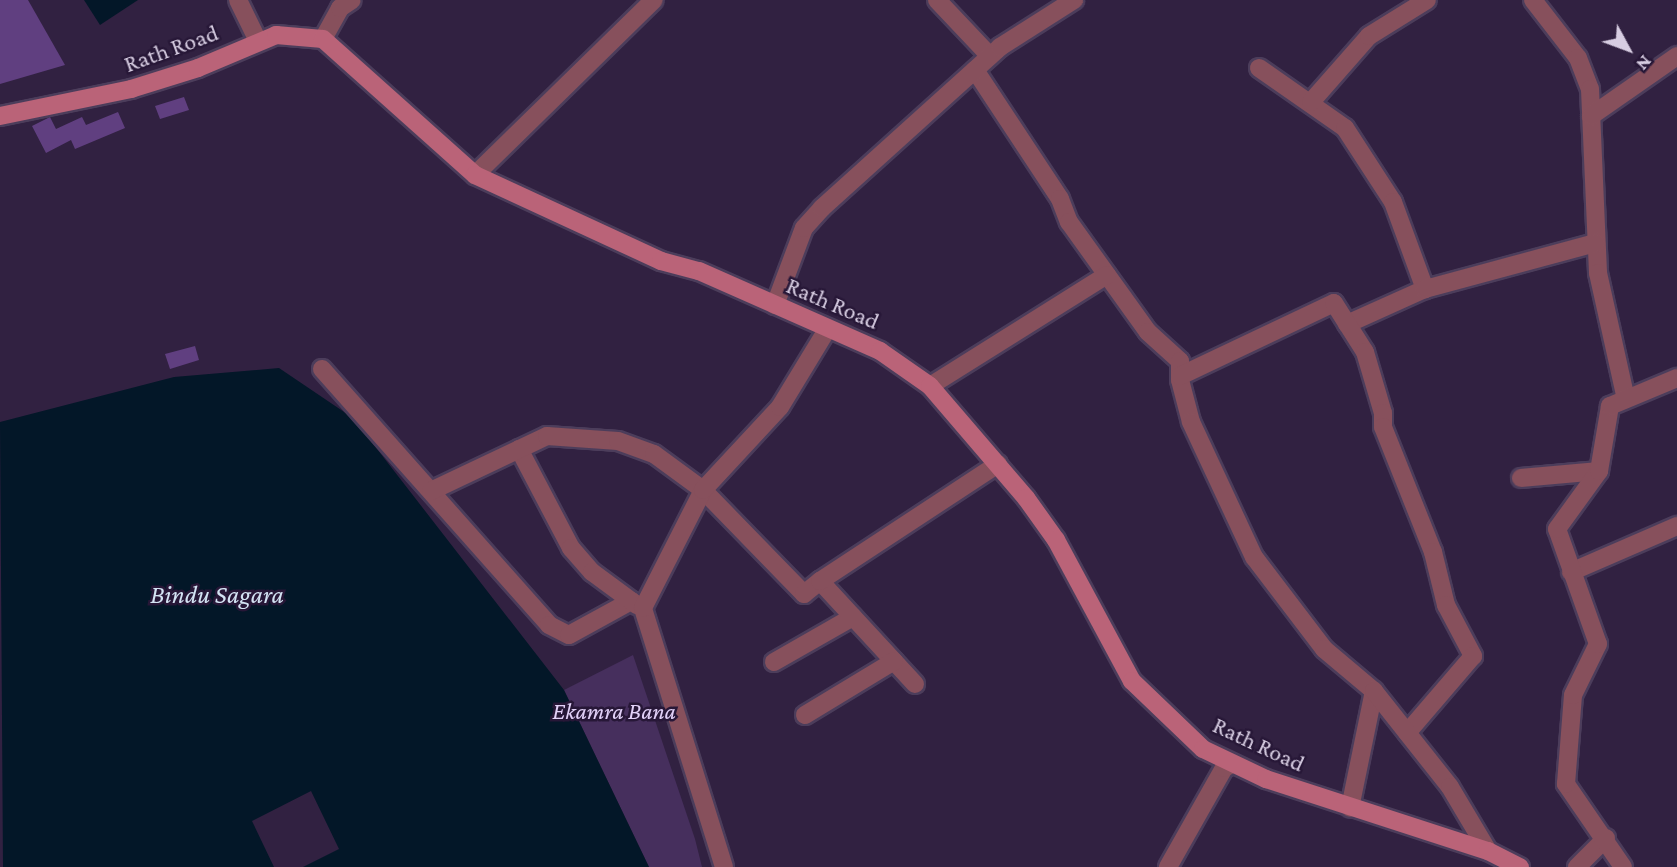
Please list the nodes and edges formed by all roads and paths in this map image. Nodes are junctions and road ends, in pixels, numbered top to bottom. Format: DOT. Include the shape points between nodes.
graph roads {
  1 [pos="238,0"];
  2 [pos="352,0"];
  3 [pos="653,0"];
  4 [pos="937,0"];
  5 [pos="1074,0"];
  6 [pos="1427,0"];
  7 [pos="1533,0"];
  8 [pos="323,39"];
  9 [pos="258,41"];
  10 [pos="990,56"];
  11 [pos="1677,56"];
  12 [pos="1259,68"];
  13 [pos="975,70"];
  14 [pos="1311,102"];
  15 [pos="0,116"];
  16 [pos="1591,116"];
  17 [pos="475,175"];
  18 [pos="1596,243"];
  19 [pos="1107,275"];
  20 [pos="1425,289"];
  21 [pos="775,305"];
  22 [pos="1347,324"];
  23 [pos="828,328"];
  24 [pos="322,369"];
  25 [pos="1180,376"];
  26 [pos="1677,377"];
  27 [pos="930,386"];
  28 [pos="1626,399"];
  29 [pos="519,449"];
  30 [pos="998,464"];
  31 [pos="1599,471"];
  32 [pos="1521,478"];
  33 [pos="703,490"];
  34 [pos="432,491"];
  35 [pos="1677,526"];
  36 [pos="1571,572"];
  37 [pos="820,581"];
  38 [pos="637,604"];
  39 [pos="853,617"];
  40 [pos="894,661"];
  41 [pos="774,662"];
  42 [pos="915,684"];
  43 [pos="1374,691"];
  44 [pos="805,715"];
  45 [pos="1407,733"];
  46 [pos="1232,764"];
  47 [pos="1350,808"];
  48 [pos="1606,838"];
  49 [pos="1488,851"];
  50 [pos="724,867"];
  51 [pos="1168,867"];
  52 [pos="1520,867"];
  53 [pos="1577,867"];
  54 [pos="1623,867"];
  1 -- 9 [label="street"];
  2 -- 8 [label="street" via="340,8"];
  3 -- 17 [label="street"];
  4 -- 10 [label="street"];
  5 -- 10 [label="street"];
  6 -- 14 [label="street" via="1370,36"];
  7 -- 16 [label="street" via="1578,58 1590,89"];
  8 -- 9 [label="street, Rath Road" via="276,34"];
  8 -- 17 [label="street, Rath Road"];
  9 -- 15 [label="street, Rath Road" via="198,68 131,89"];
  10 -- 13 [label="street"];
  11 -- 16 [label="street"];
  12 -- 14 [label="street"];
  13 -- 19 [label="street"];
  13 -- 21 [label="street" via="868,164 804,228"];
  14 -- 20 [label="street" via="1345,128 1393,202"];
  16 -- 18 [label="street"];
  17 -- 21 [label="street, Rath Road" via="661,261 699,271"];
  18 -- 20 [label="street"];
  18 -- 28 [label="street" via="1598,274"];
  19 -- 25 [label="street" via="1148,332 1180,361"];
  19 -- 27 [label="street"];
  20 -- 22 [label="street"];
  21 -- 23 [label="street, Rath Road"];
  22 -- 25 [label="street" via="1334,303"];
  22 -- 45 [label="street" via="1365,352 1383,427 1433,552 1446,605 1473,656"];
  23 -- 27 [label="street, Rath Road" via="880,351"];
  23 -- 33 [label="street" via="780,407"];
  24 -- 34 [label="street"];
  25 -- 43 [label="street" via="1191,422 1254,557 1324,649"];
  26 -- 28 [label="street"];
  27 -- 30 [label="street, Rath Road"];
  28 -- 31 [label="street" via="1610,406"];
  29 -- 33 [label="street" via="547,436 618,441 654,454"];
  29 -- 34 [label="street"];
  29 -- 38 [label="street" via="571,548 592,572"];
  30 -- 37 [label="street"];
  30 -- 46 [label="street, Rath Road" via="1056,540 1132,681 1203,749"];
  31 -- 32 [label="street"];
  31 -- 36 [label="street" via="1557,529"];
  33 -- 37 [label="street" via="804,594"];
  33 -- 38 [label="street"];
  34 -- 38 [label="street" via="560,634 581,631"];
  35 -- 36 [label="street"];
  36 -- 48 [label="street" via="1598,644 1573,695 1566,784"];
  37 -- 39 [label="street"];
  38 -- 50 [label="street"];
  39 -- 40 [label="street"];
  39 -- 41 [label="street"];
  40 -- 42 [label="street"];
  40 -- 44 [label="street"];
  43 -- 45 [label="street"];
  43 -- 47 [label="street"];
  45 -- 49 [label="street" via="1450,787"];
  46 -- 47 [label="street, Rath Road"];
  46 -- 51 [label="street" via="1224,768"];
  47 -- 49 [label="street, Rath Road"];
  48 -- 53 [label="street"];
  48 -- 54 [label="street"];
  49 -- 52 [label="street, Rath Road"];
}
